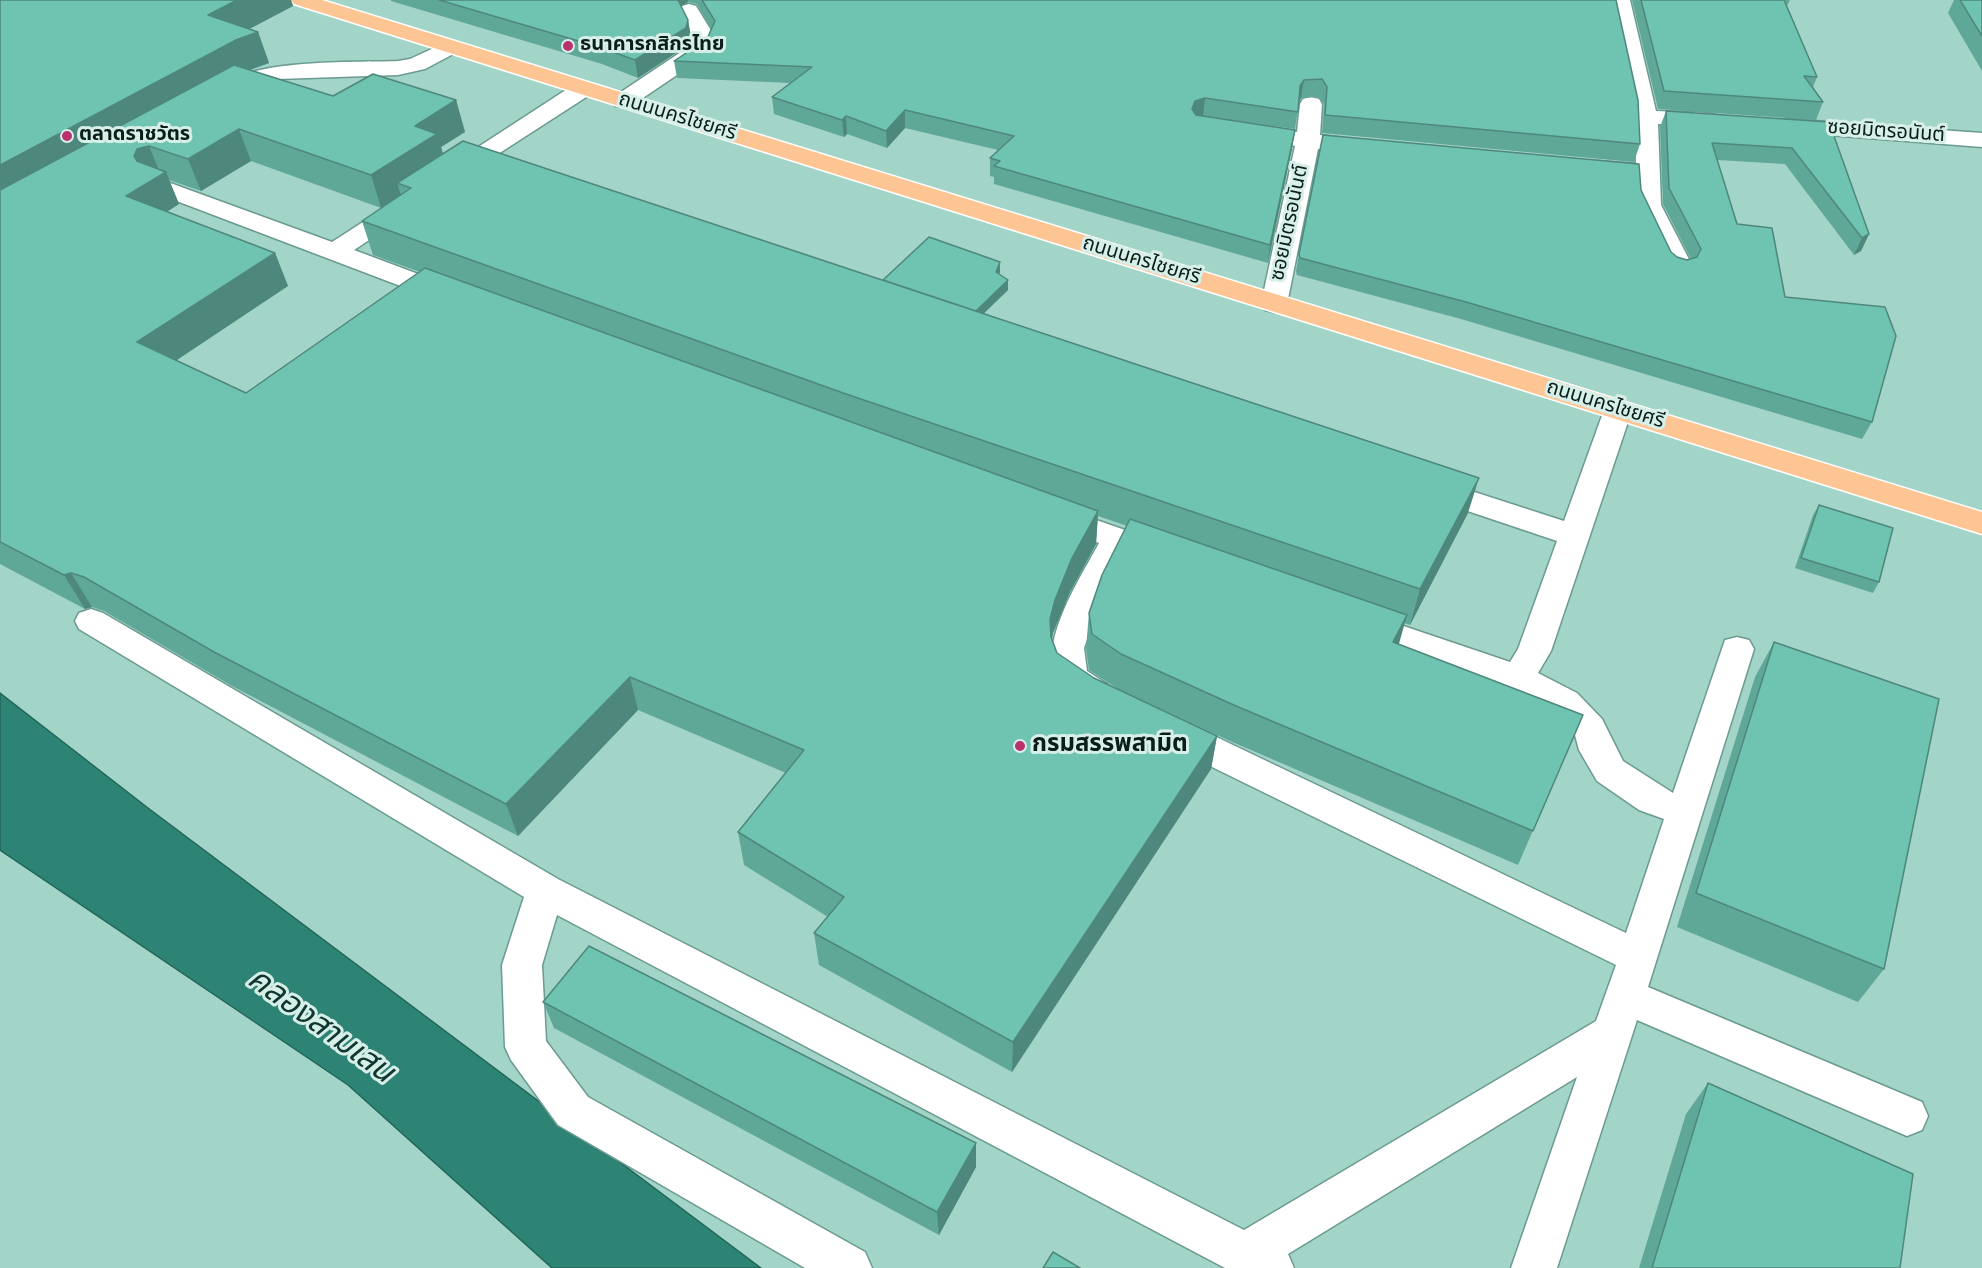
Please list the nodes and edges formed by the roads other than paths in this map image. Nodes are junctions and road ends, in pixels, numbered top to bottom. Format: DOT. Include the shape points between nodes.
graph roads {
  1 [pos="300,0"];
  2 [pos="1620,0"];
  3 [pos="689,10"];
  4 [pos="449,47"];
  5 [pos="583,89"];
  6 [pos="623,101"];
  7 [pos="1311,104"];
  8 [pos="202,106"];
  9 [pos="1646,117"];
  10 [pos="1733,122"];
  11 [pos="1767,124"];
  12 [pos="1226,128"];
  13 [pos="1982,140"];
  14 [pos="1308,141"];
  15 [pos="1390,149"];
  16 [pos="1577,166"];
  17 [pos="1647,172"];
  18 [pos="532,178"];
  19 [pos="162,187"];
  20 [pos="419,196"];
  21 [pos="333,253"];
  22 [pos="1680,267"];
  23 [pos="1274,304"];
  24 [pos="479,306"];
  25 [pos="1618,410"];
  26 [pos="1405,479"];
  27 [pos="1027,506"];
  28 [pos="1982,522"];
  29 [pos="1574,536"];
  30 [pos="1116,538"];
  31 [pos="1184,562"];
  32 [pos="1330,613"];
  33 [pos="92,621"];
  34 [pos="1737,649"];
  35 [pos="1518,678"];
  36 [pos="1685,812"];
  37 [pos="545,890"];
  38 [pos="1638,957"];
  39 [pos="1620,1014"];
  40 [pos="1907,1116"];
  41 [pos="1258,1261"];
  42 [pos="849,1268"];
  43 [pos="1534,1268"];
  1 -- 4 [label="main road, ถนนนครไชยศรี"];
  2 -- 9 [label="street"];
  3 -- 6 [label="street" via="704,37 700,49"];
  4 -- 5 [label="main road, ถนนนครไชยศรี"];
  4 -- 8 [label="street" via="417,64 398,68 275,72"];
  5 -- 6 [label="main road, ถนนนครไชยศรี"];
  5 -- 18 [label="street" via="467,164"];
  6 -- 23 [label="main road, ถนนนครไชยศรี"];
  7 -- 14 [label="street, ซอยมิตรอนันต์"];
  9 -- 10 [label="street"];
  9 -- 17 [label="street"];
  11 -- 13 [label="street, ซอยมิตรอนันต์"];
  12 -- 14 [label="street, ซอยมิตรอนันต์"];
  14 -- 15 [label="street, ซอยมิตรอนันต์"];
  14 -- 23 [label="street, ซอยมิตรอนันต์"];
  16 -- 17 [label="street"];
  17 -- 22 [label="street" via="1649,205"];
  19 -- 21 [label="street"];
  20 -- 21 [label="street"];
  21 -- 24 [label="street"];
  23 -- 25 [label="main road, ถนนนครไชยศรี"];
  25 -- 28 [label="main road, ถนนนครไชยศรี"];
  25 -- 29 [label="street"];
  26 -- 29 [label="street"];
  27 -- 30 [label="street"];
  29 -- 35 [label="street" via="1534,651"];
  30 -- 31 [label="street"];
  30 -- 38 [label="street" via="1067,648 1071,677 1137,715"];
  32 -- 35 [label="street"];
  33 -- 37 [label="street"];
  34 -- 36 [label="street"];
  35 -- 36 [label="street" via="1565,702 1590,729 1610,771 1652,800"];
  36 -- 38 [label="street"];
  37 -- 41 [label="street"];
  37 -- 42 [label="street" via="522,966 526,1047 573,1111"];
  38 -- 39 [label="street"];
  39 -- 40 [label="street"];
  39 -- 41 [label="street"];
  39 -- 43 [label="street"];
}
